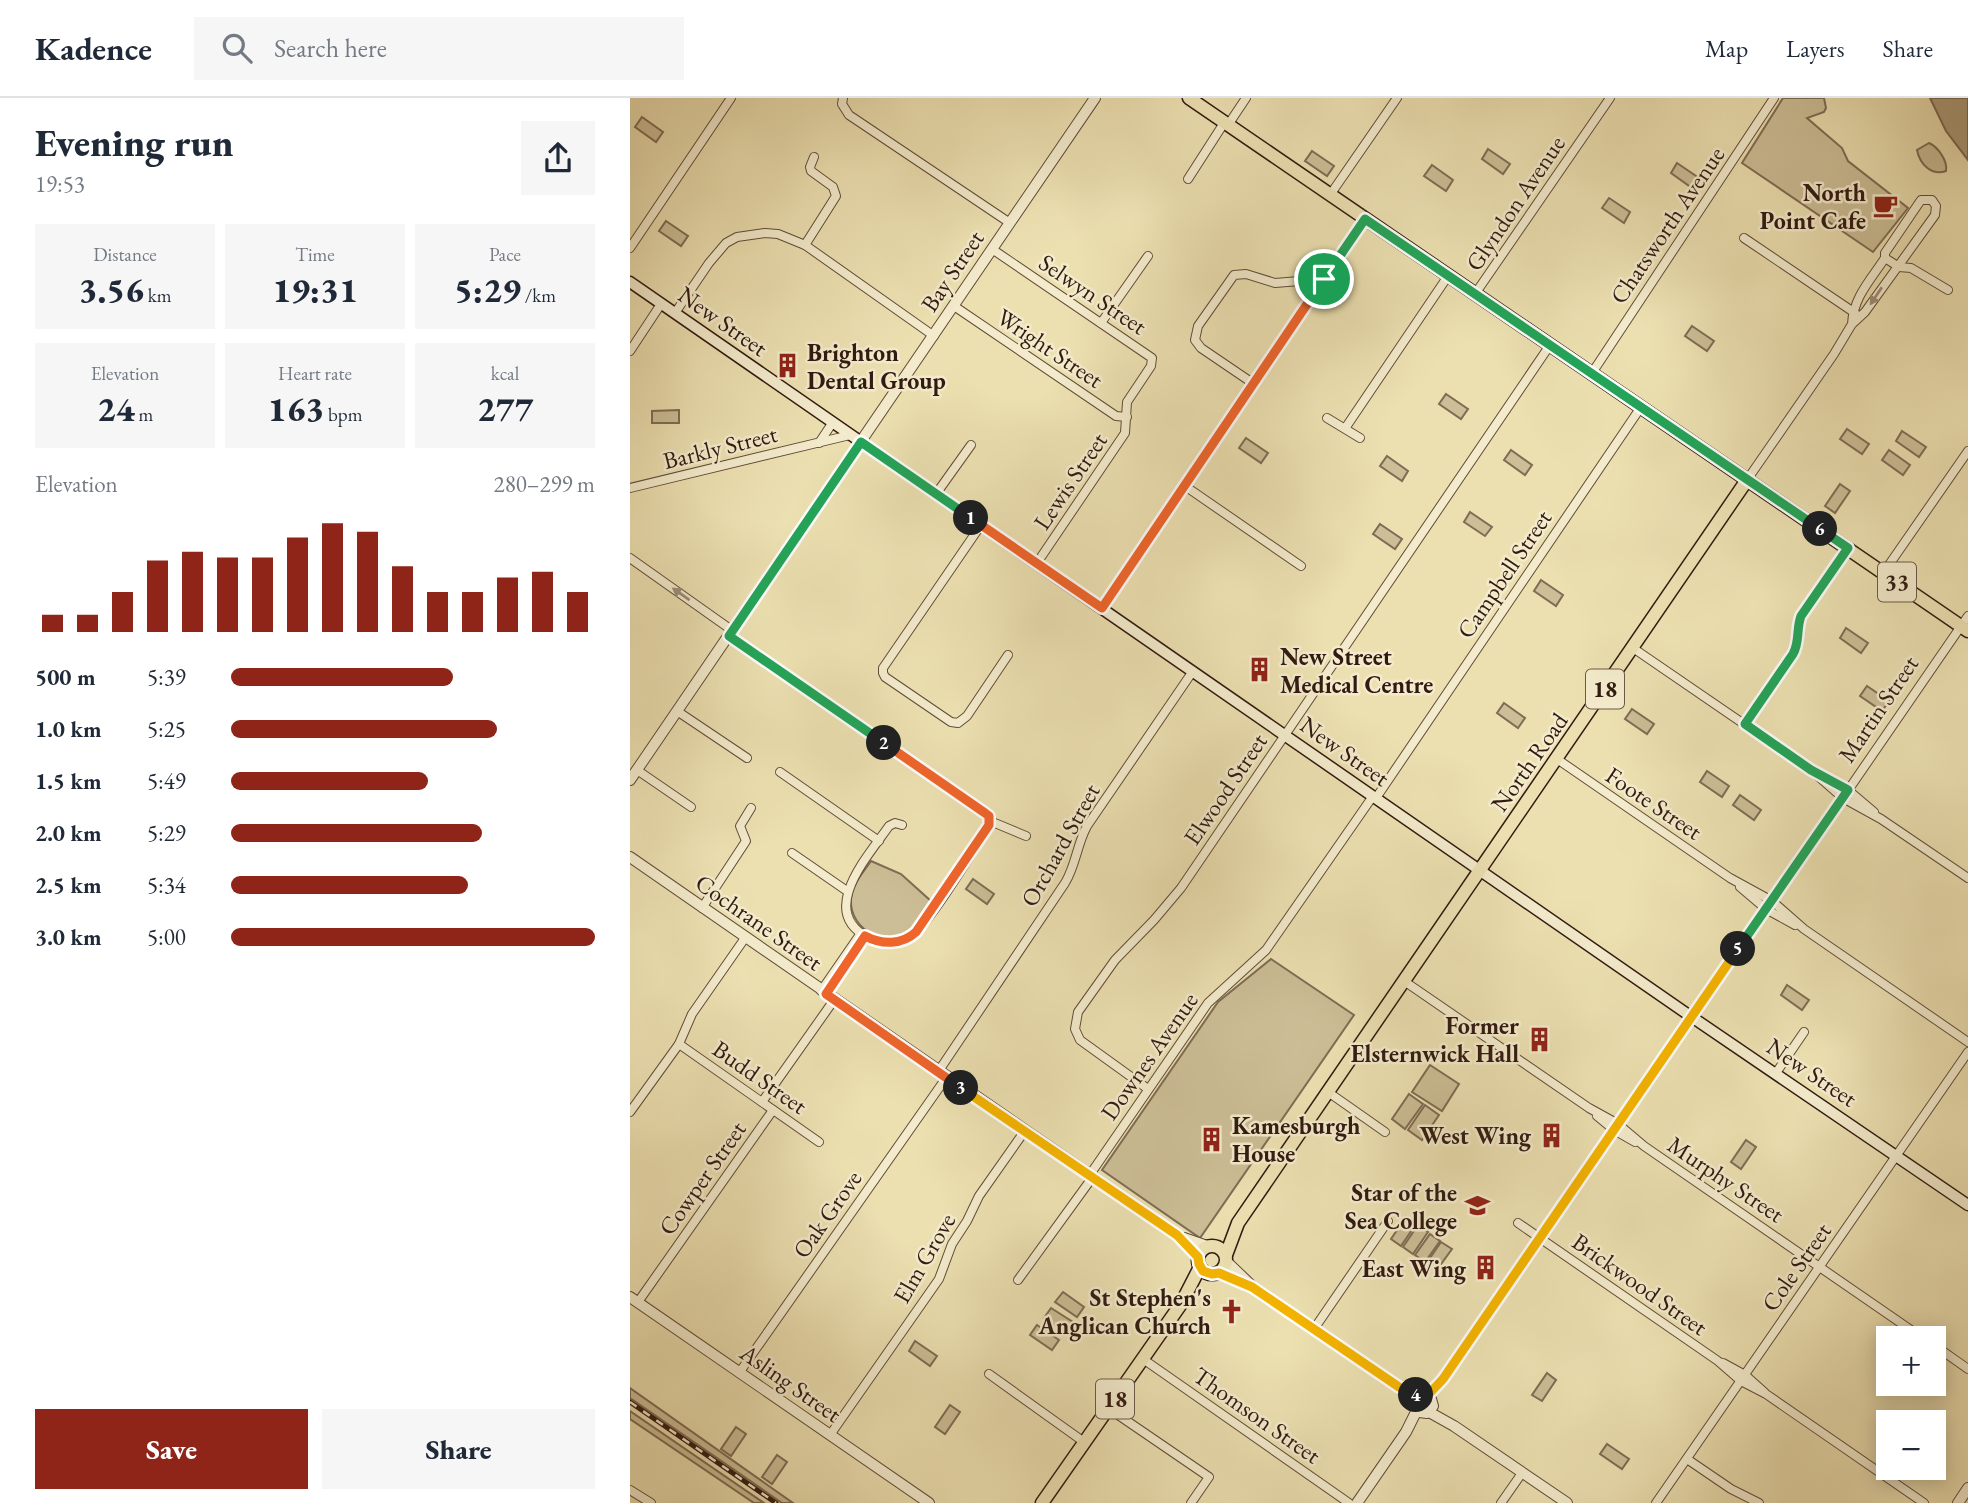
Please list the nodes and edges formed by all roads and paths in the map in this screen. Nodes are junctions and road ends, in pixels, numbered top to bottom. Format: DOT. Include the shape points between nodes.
graph roads {
  1 [pos="731,98"];
  2 [pos="842,98"];
  3 [pos="1095,98"];
  4 [pos="1189,98"];
  5 [pos="1246,98"];
  6 [pos="1397,98"];
  7 [pos="1610,98"];
  8 [pos="1774,98"];
  9 [pos="1226,124"];
  10 [pos="814,157"];
  11 [pos="1188,179"];
  12 [pos="1330,195"];
  13 [pos="1365,219"];
  14 [pos="1010,223"];
  15 [pos="1744,238"];
  16 [pos="804,245"];
  17 [pos="630,248"];
  18 [pos="992,249"];
  19 [pos="1147,256"];
  20 [pos="1885,258"];
  21 [pos="1899,267"];
  22 [pos="1448,276"];
  23 [pos="1324,279"];
  24 [pos="630,282"];
  25 [pos="1948,290"];
  26 [pos="1475,294"];
  27 [pos="662,304"];
  28 [pos="954,306"];
  29 [pos="1852,311"];
  30 [pos="675,313"];
  31 [pos="1861,317"];
  32 [pos="1101,323"];
  33 [pos="1852,324"];
  34 [pos="934,335"];
  35 [pos="1550,345"];
  36 [pos="630,351"];
  37 [pos="1591,373"];
  38 [pos="1254,384"];
  39 [pos="1641,407"];
  40 [pos="1127,417"];
  41 [pos="1328,418"];
  42 [pos="833,422"];
  43 [pos="1346,427"];
  44 [pos="850,435"];
  45 [pos="1360,438"];
  46 [pos="861,442"];
  47 [pos="819,443"];
  48 [pos="971,445"];
  49 [pos="1968,451"];
  50 [pos="1747,480"];
  51 [pos="1185,486"];
  52 [pos="630,488"];
  53 [pos="936,494"];
  54 [pos="981,525"];
  55 [pos="1848,548"];
  56 [pos="630,558"];
  57 [pos="1037,563"];
  58 [pos="1301,566"];
  59 [pos="1884,572"];
  60 [pos="1102,608"];
  61 [pos="1966,624"];
  62 [pos="731,633"];
  63 [pos="1633,648"];
  64 [pos="1009,655"];
  65 [pos="1193,671"];
  66 [pos="677,711"];
  67 [pos="1745,724"];
  68 [pos="1285,735"];
  69 [pos="747,758"];
  70 [pos="1557,759"];
  71 [pos="637,770"];
  72 [pos="780,772"];
  73 [pos="630,780"];
  74 [pos="1845,794"];
  75 [pos="1374,797"];
  76 [pos="691,807"];
  77 [pos="751,808"];
  78 [pos="990,821"];
  79 [pos="902,825"];
  80 [pos="1026,836"];
  81 [pos="879,841"];
  82 [pos="792,853"];
  83 [pos="630,857"];
  84 [pos="1480,870"];
  85 [pos="1730,878"];
  86 [pos="1968,878"];
  87 [pos="847,891"];
  88 [pos="1772,901"];
  89 [pos="702,908"];
  90 [pos="1766,909"];
  91 [pos="1804,929"];
  92 [pos="863,934"];
  93 [pos="745,938"];
  94 [pos="1404,981"];
  95 [pos="827,995"];
  96 [pos="1692,1016"];
  97 [pos="1804,1032"];
  98 [pos="1968,1042"];
  99 [pos="679,1044"];
  100 [pos="1968,1052"];
  101 [pos="1776,1073"];
  102 [pos="942,1075"];
  103 [pos="1148,1089"];
  104 [pos="1328,1092"];
  105 [pos="762,1102"];
  106 [pos="773,1110"];
  107 [pos="630,1112"];
  108 [pos="1616,1127"];
  109 [pos="1024,1132"];
  110 [pos="1385,1132"];
  111 [pos="819,1142"];
  112 [pos="1896,1156"];
  113 [pos="1090,1177"];
  114 [pos="1968,1205"];
  115 [pos="1388,1220"];
  116 [pos="1238,1223"];
  117 [pos="1518,1223"];
  118 [pos="1177,1235"];
  119 [pos="1539,1238"];
  120 [pos="1209,1246"];
  121 [pos="1227,1258"];
  122 [pos="1199,1262"];
  123 [pos="1819,1267"];
  124 [pos="1215,1273"];
  125 [pos="1018,1280"];
  126 [pos="1252,1287"];
  127 [pos="634,1299"];
  128 [pos="1181,1304"];
  129 [pos="1905,1326"];
  130 [pos="1314,1329"];
  131 [pos="1946,1353"];
  132 [pos="1143,1359"];
  133 [pos="1968,1369"];
  134 [pos="739,1373"];
  135 [pos="989,1374"];
  136 [pos="1743,1378"];
  137 [pos="1425,1405"];
  138 [pos="1108,1408"];
  139 [pos="830,1435"];
  140 [pos="1084,1442"];
  141 [pos="1687,1459"];
  142 [pos="1522,1473"];
  143 [pos="1968,1488"];
  144 [pos="630,1490"];
  145 [pos="1043,1500"];
  146 [pos="650,1503"];
  147 [pos="929,1503"];
  148 [pos="1191,1503"];
  149 [pos="1349,1503"];
  150 [pos="1357,1503"];
  151 [pos="1501,1503"];
  152 [pos="1567,1503"];
  153 [pos="1656,1503"];
  154 [pos="1759,1503"];
  155 [pos="1924,1503"];
  156 [pos="1958,1503"];
  1 -- 17 [label="street"];
  2 -- 14 [label="street" via="849,115"];
  3 -- 14 [label="street, Bay Street"];
  4 -- 9 [label="main road, 33"];
  5 -- 9 [label="street"];
  6 -- 12 [label="street"];
  7 -- 26 [label="street, Glyndon Avenue"];
  8 -- 37 [label="street, Chatsworth Avenue"];
  9 -- 11 [label="street"];
  9 -- 12 [label="main road, 33"];
  10 -- 16 [label="street" via="811,172 833,187 836,196"];
  12 -- 13 [label="main road, 33"];
  13 -- 22 [label="main road, 33"];
  13 -- 23 [label="street"];
  14 -- 18 [label="street, Bay Street"];
  15 -- 29 [label="street"];
  16 -- 30 [label="street" via="778,234 737,237 716,253"];
  16 -- 34 [label="street"];
  18 -- 28 [label="street, Bay Street"];
  18 -- 32 [label="street, Selwyn Street"];
  19 -- 32 [label="street"];
  20 -- 21 [label="street"];
  20 -- 21 [label="street, North Road" via="1919,203 1924,198 1932,200 1936,212"];
  20 -- 29 [label="street, North Road"];
  21 -- 25 [label="street" via="1911,268"];
  21 -- 31 [label="street, North Road, one-way"];
  22 -- 26 [label="main road, 33"];
  22 -- 43 [label="street"];
  23 -- 38 [label="street"];
  23 -- 38 [label="street" via="1275,283 1234,275 1198,326 1195,340 1201,348"];
  24 -- 27 [label="main road, New Street"];
  26 -- 35 [label="main road, 33"];
  27 -- 30 [label="main road, New Street"];
  27 -- 36 [label="street"];
  28 -- 34 [label="street, Bay Street"];
  28 -- 40 [label="street, Wright Street" via="1116,416"];
  29 -- 31 [label="street"];
  29 -- 33 [label="street"];
  30 -- 42 [label="main road, New Street"];
  31 -- 33 [label="street, North Road"];
  32 -- 40 [label="street, Selwyn Street" via="1152,358 1129,398"];
  33 -- 50 [label="street, North Road"];
  34 -- 46 [label="street, Bay Street"];
  35 -- 37 [label="main road, 33"];
  35 -- 68 [label="street, Elwood Street"];
  37 -- 39 [label="main road, 33"];
  38 -- 51 [label="street"];
  39 -- 50 [label="main road, 33"];
  39 -- 75 [label="street, Campbell Street"];
  40 -- 57 [label="street, Lewis Street" via="1125,433"];
  41 -- 43 [label="street"];
  42 -- 44 [label="main road, New Street"];
  42 -- 47 [label="street"];
  43 -- 45 [label="street"];
  44 -- 46 [label="main road, New Street"];
  44 -- 47 [label="street, Barkly Street"];
  46 -- 53 [label="main road, New Street"];
  46 -- 62 [label="street, Bay Street"];
  47 -- 52 [label="street, Barkly Street"];
  48 -- 53 [label="street"];
  49 -- 59 [label="street"];
  50 -- 55 [label="main road, 33"];
  50 -- 63 [label="main road, North Road / 18"];
  51 -- 58 [label="street"];
  51 -- 60 [label="street"];
  53 -- 54 [label="main road, New Street"];
  54 -- 57 [label="main road, New Street"];
  54 -- 64 [label="street" via="883,668 885,677 955,723 967,716"];
  55 -- 59 [label="main road, 33"];
  55 -- 67 [label="street" via="1801,616 1793,654"];
  62 -- 56 [label="street, one-way"];
  57 -- 60 [label="main road, New Street"];
  59 -- 61 [label="main road, 33"];
  60 -- 65 [label="main road, New Street"];
  61 -- 74 [label="street, Martin Street"];
  62 -- 66 [label="street, Bay Street"];
  62 -- 78 [label="street" via="985,813"];
  63 -- 67 [label="street"];
  63 -- 70 [label="main road, North Road / 18"];
  65 -- 68 [label="main road, New Street"];
  65 -- 102 [label="street, Orchard Street" via="1087,826 1066,883"];
  66 -- 69 [label="street"];
  66 -- 71 [label="street, Bay Street"];
  67 -- 74 [label="street"];
  68 -- 75 [label="main road, New Street"];
  68 -- 103 [label="street, Elwood Street" via="1181,888 1115,960 1075,1018 1076,1034 1085,1044"];
  70 -- 84 [label="main road, North Road / 18"];
  70 -- 85 [label="street, Foote Street"];
  71 -- 73 [label="street, Bay Street"];
  71 -- 76 [label="street"];
  72 -- 81 [label="street"];
  74 -- 86 [label="street"];
  74 -- 88 [label="street, Martin Street"];
  75 -- 84 [label="main road, New Street"];
  75 -- 103 [label="street, Downes Avenue" via="1266,950 1208,1003"];
  77 -- 89 [label="street" via="740,826 746,841"];
  78 -- 80 [label="street"];
  78 -- 92 [label="street" via="911,937 878,942"];
  79 -- 81 [label="street" via="889,826"];
  81 -- 87 [label="street"];
  82 -- 87 [label="street"];
  83 -- 89 [label="street, Cochrane Street"];
  84 -- 94 [label="main road, North Road / 18"];
  84 -- 96 [label="main road, New Street"];
  85 -- 88 [label="street, Foote Street"];
  85 -- 90 [label="street, Foote Street"];
  87 -- 92 [label="street" via="849,915"];
  88 -- 90 [label="street, Martin Street"];
  88 -- 91 [label="street, Foote Street"];
  89 -- 93 [label="street, Cochrane Street"];
  90 -- 91 [label="street, Foote Street"];
  90 -- 96 [label="street, Martin Street"];
  91 -- 98 [label="street, Foote Street"];
  92 -- 95 [label="street, Cowper Street"];
  93 -- 95 [label="street, Cochrane Street"];
  93 -- 99 [label="street" via="692,1014"];
  94 -- 104 [label="main road, North Road / 18"];
  94 -- 108 [label="street, Murphy Street"];
  95 -- 102 [label="street, Cochrane Street"];
  95 -- 105 [label="street, Cowper Street"];
  96 -- 101 [label="main road, New Street"];
  96 -- 108 [label="street, Martin Street"];
  97 -- 101 [label="street"];
  99 -- 105 [label="street, Budd Street"];
  99 -- 107 [label="street"];
  100 -- 112 [label="street, Cole Street"];
  101 -- 112 [label="main road, New Street"];
  102 -- 109 [label="street, Cochrane Street"];
  102 -- 134 [label="street, Oak Grove"];
  103 -- 113 [label="street, Downes Avenue"];
  104 -- 110 [label="street"];
  104 -- 116 [label="main road, North Road / 18"];
  105 -- 106 [label="street, Budd Street"];
  106 -- 111 [label="street, Budd Street"];
  106 -- 127 [label="street, Cowper Street"];
  108 -- 119 [label="street, Martin Street"];
  108 -- 123 [label="street, Murphy Street"];
  109 -- 113 [label="street, Cochrane Street"];
  109 -- 139 [label="street, Elm Grove" via="979,1196 939,1279"];
  112 -- 114 [label="main road, New Street"];
  112 -- 123 [label="street, Cole Street"];
  113 -- 118 [label="street, Cochrane Street"];
  113 -- 125 [label="street, Downes Avenue"];
  115 -- 130 [label="street"];
  116 -- 120 [label="main road, North Road / 18"];
  116 -- 121 [label="main road, North Road / 18"];
  117 -- 119 [label="street, Brickwood Street"];
  118 -- 120 [label="street, Cochrane Street"];
  118 -- 122 [label="street, Cochrane Street"];
  119 -- 136 [label="street, Brickwood Street"];
  119 -- 137 [label="street, Martin Street"];
  120 -- 121 [label="main road" via="1220,1247"];
  120 -- 122 [label="main road, 18"];
  121 -- 124 [label="main road, 18"];
  121 -- 126 [label="street"];
  122 -- 124 [label="main road"];
  122 -- 128 [label="main road, 18"];
  123 -- 129 [label="street, Murphy Street"];
  123 -- 136 [label="street, Cole Street"];
  124 -- 126 [label="street"];
  124 -- 128 [label="main road, 18"];
  126 -- 130 [label="street"];
  127 -- 134 [label="street, Asling Street"];
  128 -- 132 [label="main road, 18"];
  130 -- 137 [label="street"];
  131 -- 133 [label="street"];
  132 -- 138 [label="main road, 18"];
  132 -- 149 [label="street, Thomson Street"];
  134 -- 139 [label="street, Asling Street"];
  135 -- 140 [label="street"];
  136 -- 141 [label="street, Cole Street"];
  136 -- 155 [label="street, Brickwood Street"];
  137 -- 142 [label="street"];
  137 -- 150 [label="street, Martin Street"];
  138 -- 140 [label="main road, 18"];
  138 -- 148 [label="street" via="1209,1477"];
  139 -- 147 [label="street, Asling Street"];
  140 -- 145 [label="main road, 18"];
  141 -- 153 [label="street, Cole Street"];
  141 -- 154 [label="street"];
  142 -- 151 [label="street"];
  142 -- 152 [label="street"];
  143 -- 156 [label="street"];
  144 -- 146 [label="street"];
}
